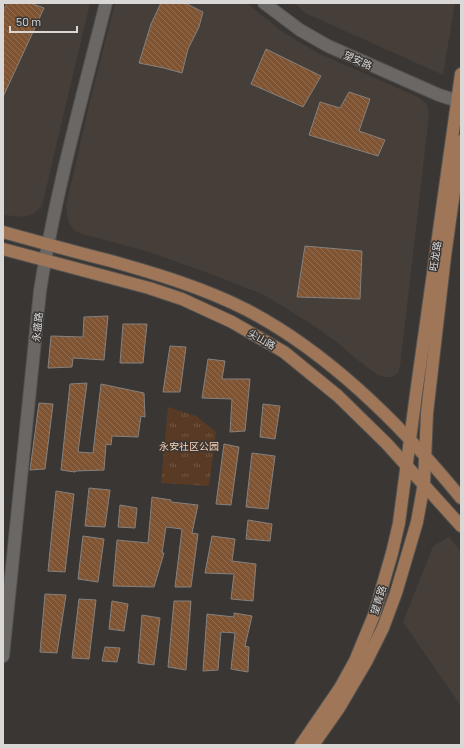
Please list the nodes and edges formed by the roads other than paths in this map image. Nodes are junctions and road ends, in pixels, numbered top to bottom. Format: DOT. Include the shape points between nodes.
graph roads {
  1 [pos="101,3"];
  2 [pos="106,3"];
  3 [pos="264,3"];
  4 [pos="272,3"];
  5 [pos="461,74"];
  6 [pos="459,99"];
  7 [pos="461,141"];
  8 [pos="3,232"];
  9 [pos="46,244"];
  10 [pos="3,249"];
  11 [pos="43,260"];
  12 [pos="410,439"];
  13 [pos="425,455"];
  14 [pos="407,465"];
  15 [pos="424,484"];
  16 [pos="461,498"];
  17 [pos="461,526"];
  18 [pos="3,610"];
  19 [pos="3,656"];
  20 [pos="301,745"];
  21 [pos="313,745"];
  1 -- 9 [label="street, 永盛路" via="48,218"];
  2 -- 9 [label="street, 永盛路"];
  3 -- 6 [label="street, 望安路" via="300,30 328,46 439,95"];
  4 -- 6 [label="street, 望安路" via="330,42"];
  5 -- 6 [label="main road, 旺龙路"];
  6 -- 12 [label="main road, 旺龙路"];
  7 -- 13 [label="main road, 旺龙路" via="427,413"];
  8 -- 9 [label="main road, 尖山路"];
  9 -- 11 [label="street, 永盛路"];
  9 -- 12 [label="main road, 尖山路" via="165,276 247,310 326,363"];
  10 -- 11 [label="main road, 尖山路"];
  11 -- 14 [label="main road, 尖山路" via="182,299 252,333 284,352 313,374"];
  11 -- 18 [label="street, 永盛路" via="36,290"];
  11 -- 19 [label="street, 永盛路"];
  12 -- 13 [label="main road, 尖山路"];
  12 -- 14 [label="main road, 望青路"];
  13 -- 15 [label="main road, 望青路"];
  13 -- 16 [label="main road, 尖山路"];
  14 -- 15 [label="main road, 尖山路"];
  14 -- 20 [label="main road, 望青路" via="400,523 370,626 340,688"];
  15 -- 17 [label="main road, 尖山路"];
  15 -- 21 [label="main road, 望青路" via="409,552 383,628 339,708"];
}
